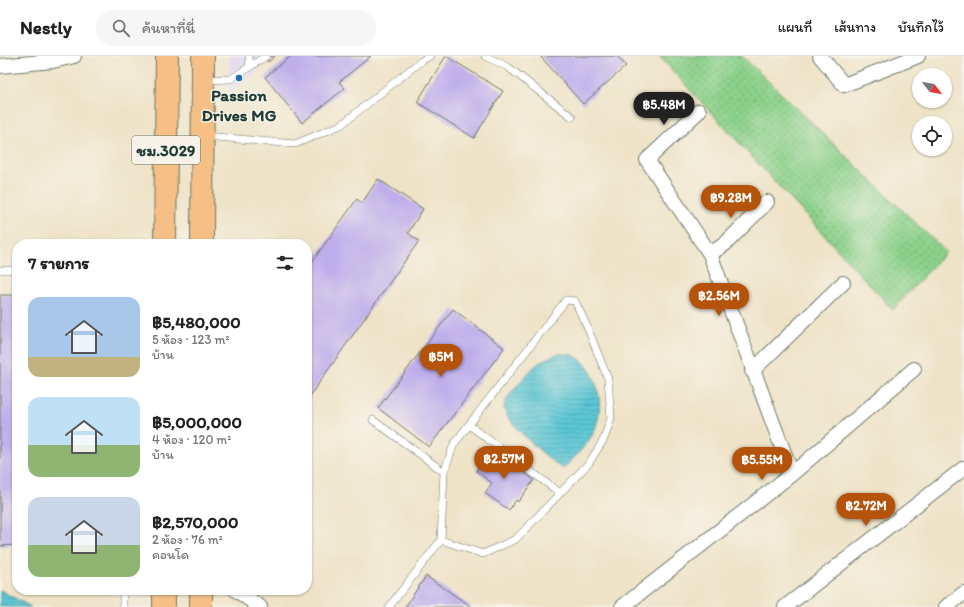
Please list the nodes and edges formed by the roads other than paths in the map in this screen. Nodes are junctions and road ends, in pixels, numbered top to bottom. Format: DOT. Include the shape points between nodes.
graph roads {
  1 [pos="74,56"];
  2 [pos="167,56"];
  3 [pos="203,56"];
  4 [pos="249,56"];
  5 [pos="266,56"];
  6 [pos="430,56"];
  7 [pos="485,56"];
  8 [pos="820,56"];
  9 [pos="918,56"];
  10 [pos="0,66"];
  11 [pos="250,67"];
  12 [pos="203,80"];
  13 [pos="699,111"];
  14 [pos="572,117"];
  15 [pos="203,136"];
  16 [pos="767,202"];
  17 [pos="165,239"];
  18 [pos="202,239"];
  19 [pos="710,254"];
  20 [pos="0,270"];
  21 [pos="12,270"];
  22 [pos="843,283"];
  23 [pos="914,369"];
  24 [pos="752,371"];
  25 [pos="373,420"];
  26 [pos="469,425"];
  27 [pos="964,468"];
  28 [pos="444,472"];
  29 [pos="792,474"];
  30 [pos="560,493"];
  31 [pos="441,540"];
  32 [pos="964,593"];
  33 [pos="123,595"];
  34 [pos="164,595"];
  35 [pos="201,595"];
  36 [pos="243,595"];
  37 [pos="123,607"];
  38 [pos="164,607"];
  39 [pos="201,607"];
  40 [pos="260,607"];
  41 [pos="389,607"];
  42 [pos="622,607"];
  43 [pos="785,607"];
  44 [pos="946,607"];
  1 -- 10 [label="street" via="53,61"];
  2 -- 17 [label="main road, ชม.3029"];
  3 -- 12 [label="main road, ชม.3029"];
  4 -- 11 [label="lane"];
  5 -- 11 [label="lane"];
  6 -- 15 [label="lane" via="341,125 295,144"];
  7 -- 14 [label="lane" via="508,67"];
  8 -- 9 [label="street" via="844,85"];
  11 -- 12 [label="lane" via="231,79"];
  12 -- 15 [label="main road, ชม.3029"];
  13 -- 19 [label="street" via="647,160"];
  15 -- 18 [label="main road, ชม.3029"];
  16 -- 19 [label="street" via="724,244"];
  19 -- 24 [label="street"];
  20 -- 21 [label="lane"];
  22 -- 24 [label="street"];
  23 -- 29 [label="street"];
  24 -- 29 [label="street"];
  25 -- 28 [label="lane"];
  26 -- 28 [label="lane" via="454,444"];
  26 -- 30 [label="lane"];
  26 -- 30 [label="lane" via="566,300 575,301 608,379 611,418 604,439 589,463"];
  27 -- 43 [label="street"];
  28 -- 31 [label="lane"];
  29 -- 42 [label="street"];
  30 -- 31 [label="lane" via="516,539 483,554"];
  31 -- 41 [label="lane"];
  32 -- 44 [label="street"];
  33 -- 37 [label="lane"];
  34 -- 38 [label="main road"];
  35 -- 39 [label="main road"];
  36 -- 40 [label="street"];
}
